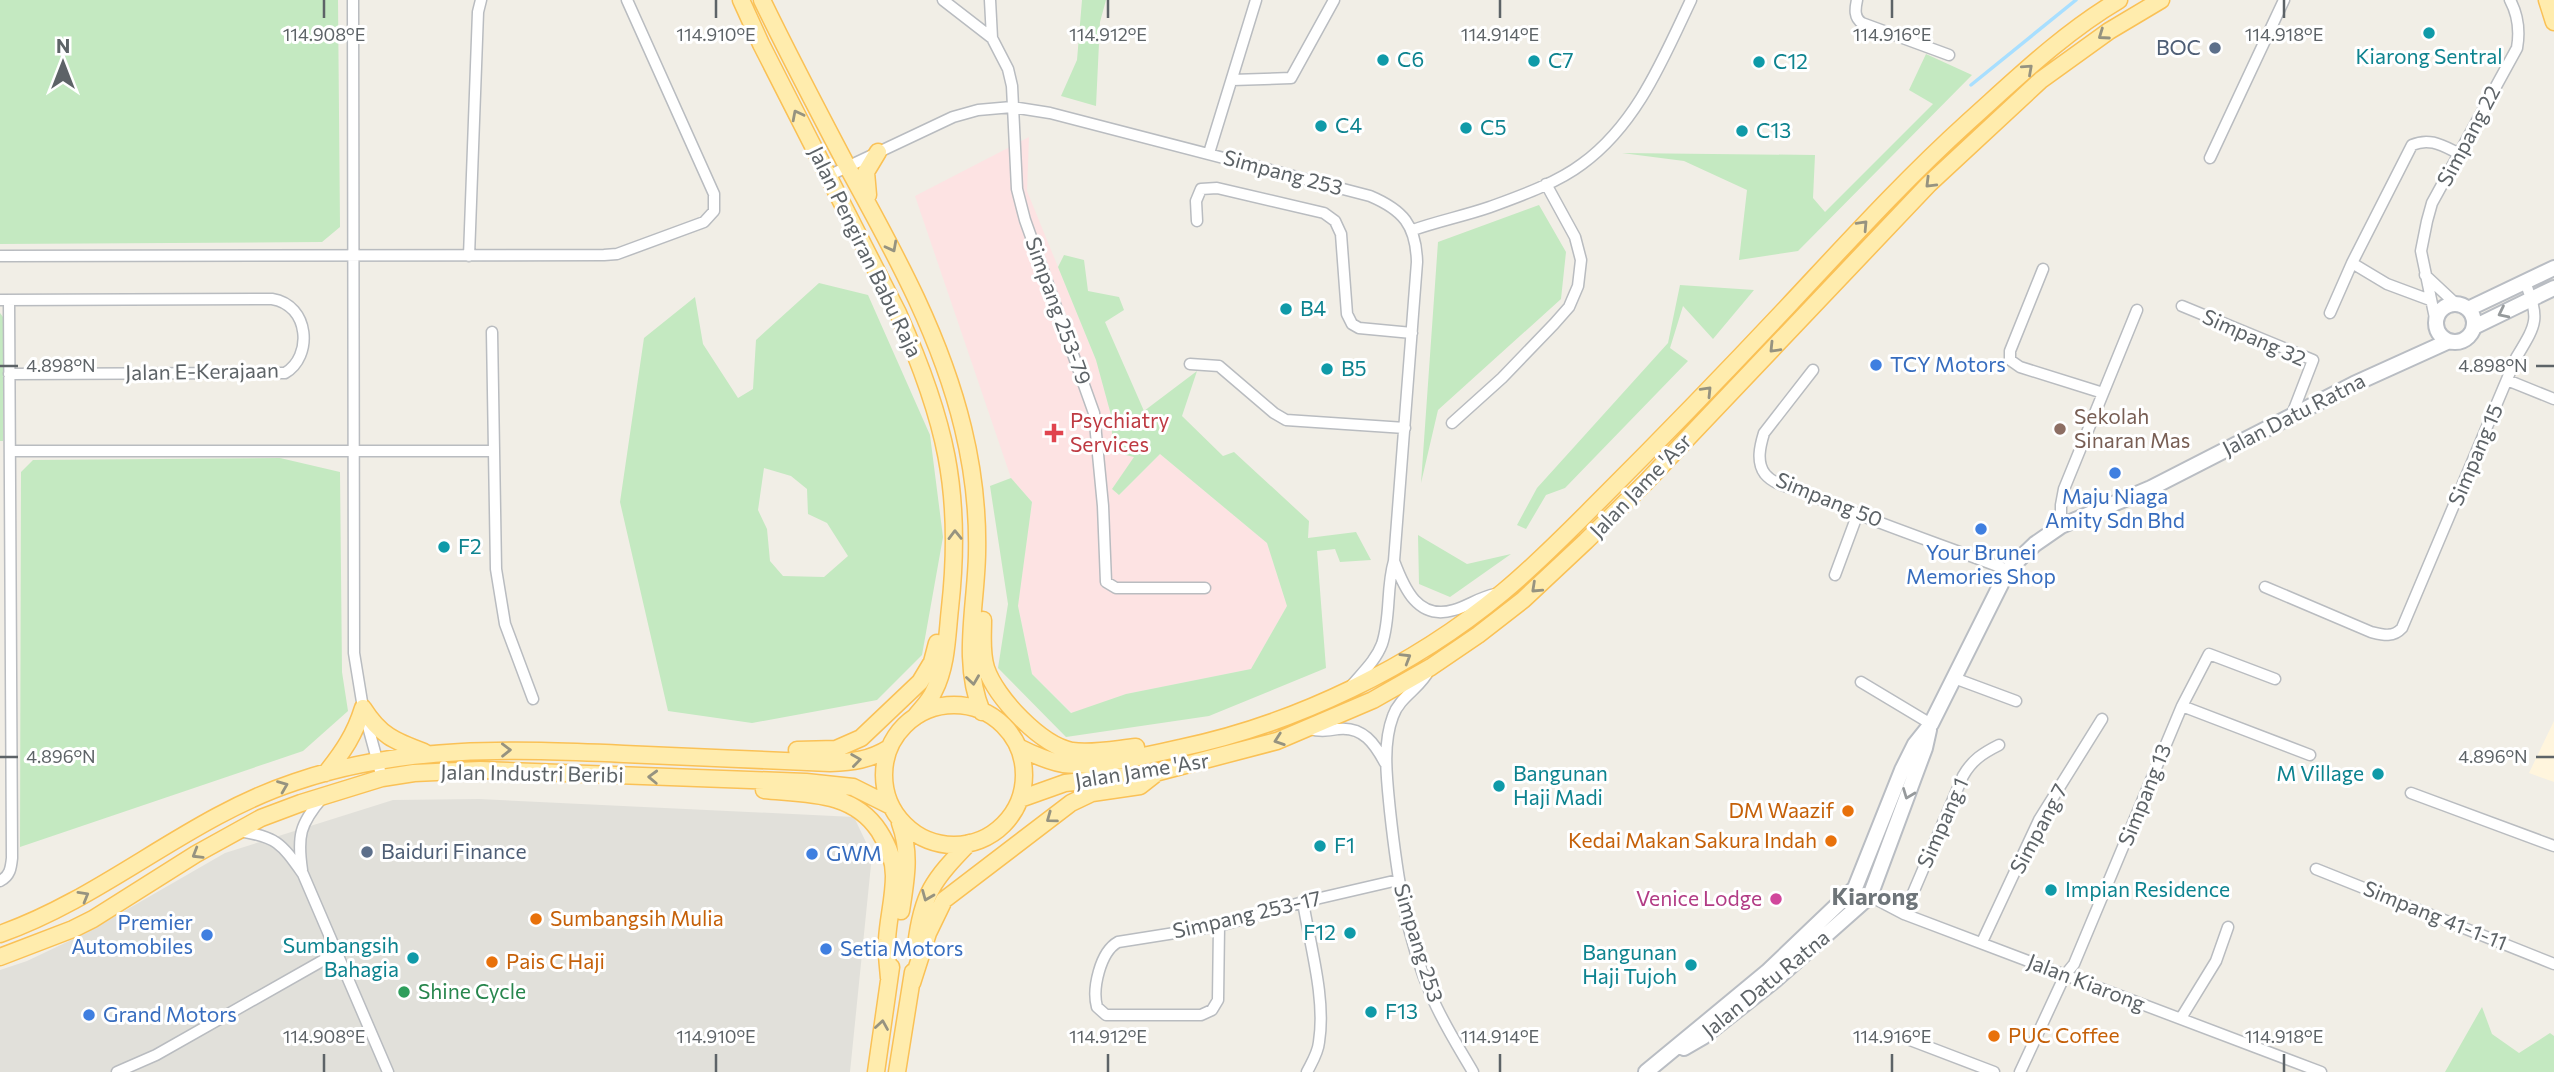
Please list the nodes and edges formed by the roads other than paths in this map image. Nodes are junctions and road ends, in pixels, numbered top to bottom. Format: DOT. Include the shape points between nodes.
graph roads {
  1 [pos="353,0"];
  2 [pos="481,0"];
  3 [pos="627,0"];
  4 [pos="741,0"];
  5 [pos="762,0"];
  6 [pos="943,0"];
  7 [pos="990,0"];
  8 [pos="1256,0"];
  9 [pos="1334,0"];
  10 [pos="1691,0"];
  11 [pos="1857,0"];
  12 [pos="2119,0"];
  13 [pos="2161,0"];
  14 [pos="2284,0"];
  15 [pos="2510,0"];
  16 [pos="2547,0"];
  17 [pos="2554,23"];
  18 [pos="992,38"];
  19 [pos="1949,55"];
  20 [pos="1232,80"];
  21 [pos="1012,107"];
  22 [pos="878,152"];
  23 [pos="1209,153"];
  24 [pos="2459,154"];
  25 [pos="2210,158"];
  26 [pos="847,166"];
  27 [pos="828,176"];
  28 [pos="1546,184"];
  29 [pos="871,209"];
  30 [pos="1197,220"];
  31 [pos="1413,230"];
  32 [pos="0,256"];
  33 [pos="352,256"];
  34 [pos="469,256"];
  35 [pos="2352,263"];
  36 [pos="2554,268"];
  37 [pos="2043,269"];
  38 [pos="2425,274"];
  39 [pos="2525,282"];
  40 [pos="2554,288"];
  41 [pos="2532,299"];
  42 [pos="4,300"];
  43 [pos="2430,300"];
  44 [pos="2182,306"];
  45 [pos="2462,306"];
  46 [pos="2137,310"];
  47 [pos="2330,313"];
  48 [pos="2436,326"];
  49 [pos="2474,327"];
  50 [pos="492,332"];
  51 [pos="1412,333"];
  52 [pos="2449,341"];
  53 [pos="2407,359"];
  54 [pos="1190,364"];
  55 [pos="1813,370"];
  56 [pos="9,374"];
  57 [pos="2507,380"];
  58 [pos="2103,393"];
  59 [pos="2554,399"];
  60 [pos="2291,417"];
  61 [pos="1452,423"];
  62 [pos="1405,428"];
  63 [pos="10,451"];
  64 [pos="353,451"];
  65 [pos="494,451"];
  66 [pos="1822,500"];
  67 [pos="1817,512"];
  68 [pos="1858,513"];
  69 [pos="2061,526"];
  70 [pos="977,552"];
  71 [pos="955,561"];
  72 [pos="1394,561"];
  73 [pos="2008,569"];
  74 [pos="1836,575"];
  75 [pos="2265,587"];
  76 [pos="1205,588"];
  77 [pos="1503,592"];
  78 [pos="1431,667"];
  79 [pos="1954,678"];
  80 [pos="2275,679"];
  81 [pos="1861,682"];
  82 [pos="1347,690"];
  83 [pos="533,699"];
  84 [pos="2016,701"];
  85 [pos="2182,706"];
  86 [pos="363,708"];
  87 [pos="982,712"];
  88 [pos="915,717"];
  89 [pos="2102,719"];
  90 [pos="1930,727"];
  91 [pos="1310,729"];
  92 [pos="1999,745"];
  93 [pos="1018,747"];
  94 [pos="889,748"];
  95 [pos="1171,750"];
  96 [pos="427,753"];
  97 [pos="2310,755"];
  98 [pos="719,758"];
  99 [pos="376,761"];
  100 [pos="1386,764"];
  101 [pos="326,773"];
  102 [pos="1155,773"];
  103 [pos="382,778"];
  104 [pos="721,780"];
  105 [pos="2411,793"];
  106 [pos="324,796"];
  107 [pos="1020,799"];
  108 [pos="894,811"];
  109 [pos="237,831"];
  110 [pos="969,843"];
  111 [pos="2554,846"];
  112 [pos="2316,869"];
  113 [pos="303,874"];
  114 [pos="1398,880"];
  115 [pos="0,881"];
  116 [pos="1855,888"];
  117 [pos="1870,896"];
  118 [pos="1303,902"];
  119 [pos="1904,914"];
  120 [pos="1219,926"];
  121 [pos="2228,927"];
  122 [pos="0,934"];
  123 [pos="1982,942"];
  124 [pos="336,953"];
  125 [pos="0,957"];
  126 [pos="2554,964"];
  127 [pos="2065,975"];
  128 [pos="889,978"];
  129 [pos="912,983"];
  130 [pos="2181,1018"];
  131 [pos="1897,1035"];
  132 [pos="1647,1071"];
  133 [pos="117,1072"];
  134 [pos="388,1072"];
  135 [pos="876,1072"];
  136 [pos="897,1072"];
  137 [pos="1307,1072"];
  138 [pos="1473,1072"];
  139 [pos="1994,1072"];
  140 [pos="2020,1072"];
  141 [pos="2321,1072"];
  1 -- 33 [label="street"];
  2 -- 34 [label="street"];
  3 -- 34 [label="street" via="714,194 711,217 617,254"];
  27 -- 4 [label="main road, Jalan Pengiran Babu Raja, one-way"];
  5 -- 26 [label="main road, Jalan Pengiran Babu Raja"];
  6 -- 18 [label="street"];
  7 -- 18 [label="street"];
  8 -- 20 [label="street"];
  9 -- 20 [label="street" via="1291,78"];
  10 -- 28 [label="street" via="1656,76 1635,109 1582,165"];
  11 -- 19 [label="street" via="1857,20 1862,23"];
  77 -- 12 [label="main road, Jalan Jame 'Asr, one-way" via="1632,468 1919,166 2040,58"];
  13 -- 78 [label="main road, Jalan Jame 'Asr, one-way" via="2041,80 1929,184 1586,541 1524,600"];
  14 -- 25 [label="street"];
  15 -- 24 [label="street, Simpang 22" via="2519,35 2516,48"];
  16 -- 17 [label="main road"];
  18 -- 21 [label="street" via="1008,69"];
  20 -- 23 [label="street"];
  21 -- 22 [label="street, Simpang 253" via="953,117"];
  21 -- 23 [label="street, Simpang 253"];
  21 -- 76 [label="street, Simpang 253-79" via="1020,200 1095,420 1106,582 1116,588"];
  22 -- 26 [label="street, Simpang 253"];
  22 -- 29 [label="main road" via="866,172"];
  23 -- 31 [label="street, Simpang 253" via="1370,196 1388,204"];
  24 -- 35 [label="street" via="2432,141 2412,145"];
  24 -- 38 [label="street, Simpang 22" via="2427,220 2421,251"];
  26 -- 27 [label="street, Simpang 253"];
  26 -- 29 [label="main road, Jalan Pengiran Babu Raja"];
  71 -- 27 [label="main road, Jalan Pengiran Babu Raja, one-way" via="950,467 936,408 898,313"];
  28 -- 31 [label="street"];
  28 -- 61 [label="street" via="1575,237 1581,260 1578,286 1569,307 1554,324"];
  29 -- 70 [label="main road, Jalan Pengiran Babu Raja, one-way" via="918,300 955,398 970,461"];
  30 -- 51 [label="street" via="1201,188 1324,213 1335,221 1341,234 1352,324"];
  31 -- 51 [label="street" via="1417,262"];
  32 -- 33 [label="street"];
  33 -- 34 [label="street"];
  33 -- 64 [label="street"];
  35 -- 43 [label="street" via="2387,284"];
  35 -- 47 [label="street"];
  36 -- 39 [label="main road"];
  37 -- 58 [label="street" via="2010,360"];
  38 -- 43 [label="street, Simpang 22"];
  38 -- 45 [label="street"];
  39 -- 41 [label="street, Simpang 15"];
  39 -- 45 [label="main road"];
  40 -- 41 [label="main road"];
  41 -- 49 [label="main road, one-way"];
  41 -- 57 [label="street, Simpang 15" via="2536,323"];
  42 -- 56 [label="street"];
  42 -- 56 [label="street, Jalan E-Kerajaan" via="284,300 299,314 302,339 301,356 285,373"];
  43 -- 48 [label="street, Simpang 22"];
  44 -- 60 [label="street, Simpang 32" via="2313,360"];
  45 -- 48 [label="main road" via="2444,307"];
  45 -- 49 [label="main road" via="2472,314"];
  46 -- 58 [label="street"];
  48 -- 52 [label="main road"];
  48 -- 53 [label="main road, Jalan Datu Ratna"];
  49 -- 52 [label="main road" via="2462,341"];
  50 -- 65 [label="street"];
  51 -- 62 [label="street"];
  52 -- 53 [label="main road, Jalan Datu Ratna"];
  53 -- 60 [label="main road, Jalan Datu Ratna"];
  54 -- 62 [label="street" via="1219,366 1286,420"];
  55 -- 66 [label="street, Simpang 50" via="1769,425 1759,461 1772,480"];
  56 -- 63 [label="street"];
  57 -- 59 [label="street"];
  57 -- 75 [label="street, Simpang 15" via="2397,634 2371,632"];
  58 -- 69 [label="street" via="2064,489"];
  60 -- 69 [label="main road, Jalan Datu Ratna" via="2151,488"];
  62 -- 72 [label="street"];
  63 -- 64 [label="street"];
  63 -- 115 [label="street" via="12,858 11,869"];
  64 -- 65 [label="street"];
  64 -- 86 [label="street" via="354,653"];
  65 -- 83 [label="street" via="497,578 505,624"];
  66 -- 67 [label="street"];
  66 -- 68 [label="street, Simpang 50"];
  68 -- 73 [label="street, Simpang 50"];
  68 -- 74 [label="street"];
  69 -- 73 [label="main road, Jalan Datu Ratna"];
  70 -- 87 [label="main road, Jalan Pengiran Babu Raja, one-way" via="971,679"];
  70 -- 95 [label="main road" via="985,571 982,640 986,668 993,684 1023,719 1040,736 1070,750 1152,745"];
  71 -- 88 [label="main road, Jalan Pengiran Babu Raja" via="941,674 934,693"];
  71 -- 98 [label="main road" via="948,574 932,662 920,682 877,724 836,750 755,749"];
  72 -- 77 [label="street" via="1406,592 1428,609 1453,611"];
  72 -- 82 [label="street" via="1381,646"];
  73 -- 79 [label="main road, Jalan Datu Ratna"];
  82 -- 77 [label="main road, Jalan Jame 'Asr, one-way" via="1438,639"];
  78 -- 91 [label="main road, Jalan Jame 'Asr"];
  78 -- 100 [label="street, Simpang 253" via="1393,716"];
  79 -- 84 [label="street"];
  79 -- 90 [label="main road, Jalan Datu Ratna"];
  80 -- 85 [label="street, Simpang 13" via="2209,654"];
  81 -- 90 [label="street"];
  82 -- 95 [label="main road, Jalan Jame 'Asr" via="1270,723"];
  85 -- 97 [label="street"];
  85 -- 127 [label="street, Simpang 13" via="2074,964"];
  86 -- 96 [label="main road" via="391,739"];
  86 -- 99 [label="street"];
  86 -- 101 [label="main road" via="349,743"];
  87 -- 88 [label="main road" via="941,707"];
  87 -- 93 [label="main road" via="1003,726"];
  88 -- 94 [label="main road"];
  89 -- 123 [label="street, Simpang 7" via="2039,820"];
  90 -- 116 [label="main road, Jalan Datu Ratna" via="1902,770"];
  90 -- 117 [label="main road, Jalan Datu Ratna, one-way"];
  91 -- 100 [label="street" via="1363,734"];
  91 -- 102 [label="main road, Jalan Jame 'Asr, one-way"];
  92 -- 119 [label="street, Simpang 1" via="1980,755 1963,776"];
  93 -- 95 [label="main road, Jalan Jame 'Asr" via="1068,765"];
  93 -- 107 [label="main road" via="1024,773"];
  98 -- 94 [label="main road, Jalan Industri Beribi, one-way" via="856,762"];
  94 -- 108 [label="main road" via="884,777"];
  96 -- 98 [label="main road, Jalan Industri Beribi, one-way" via="530,750"];
  96 -- 99 [label="main road, Jalan Industri Beribi"];
  99 -- 101 [label="main road, Jalan Industri Beribi"];
  99 -- 103 [label="street"];
  100 -- 114 [label="street, Simpang 253"];
  122 -- 101 [label="main road, Jalan Industri Beribi, one-way" via="73,903 210,820"];
  102 -- 107 [label="main road, Jalan Jame 'Asr" via="1065,783"];
  102 -- 129 [label="main road, one-way" via="1140,786 1092,793 1071,803 952,891 937,911"];
  104 -- 103 [label="main road, Jalan Industri Beribi, one-way" via="480,770"];
  103 -- 106 [label="main road, Jalan Industri Beribi"];
  104 -- 108 [label="main road, Jalan Industri Beribi" via="835,784 866,792"];
  104 -- 128 [label="main road" via="750,789 825,795 865,814 889,849 894,876 886,943"];
  105 -- 111 [label="street"];
  106 -- 109 [label="main road, Jalan Industri Beribi"];
  106 -- 113 [label="street" via="303,825 299,851"];
  107 -- 110 [label="main road" via="995,832"];
  108 -- 110 [label="main road" via="917,835 956,845"];
  108 -- 128 [label="main road" via="906,841 908,867"];
  109 -- 113 [label="street" via="273,839"];
  109 -- 125 [label="main road, Jalan Industri Beribi, one-way" via="93,919"];
  110 -- 129 [label="main road, one-way" via="927,895"];
  112 -- 126 [label="street, Simpang 41-1-11"];
  113 -- 124 [label="street"];
  114 -- 118 [label="street, Simpang 253-17"];
  114 -- 138 [label="street, Simpang 253" via="1433,999"];
  116 -- 117 [label="street, Jalan Kiarong"];
  116 -- 132 [label="main road, Jalan Datu Ratna" via="1766,972"];
  117 -- 119 [label="street, Jalan Kiarong"];
  117 -- 132 [label="main road, Jalan Datu Ratna" via="1703,1037"];
  118 -- 120 [label="street, Simpang 253-17"];
  118 -- 137 [label="street" via="1320,1024 1319,1043"];
  119 -- 123 [label="street, Jalan Kiarong"];
  120 -- 120 [label="street, Simpang 253-17" via="1218,1000 1212,1010 1202,1015 1106,1015 1097,1007 1094,991 1111,946 1126,939"];
  121 -- 130 [label="street" via="2216,961"];
  123 -- 127 [label="street, Jalan Kiarong"];
  124 -- 133 [label="street" via="156,1055"];
  124 -- 134 [label="street"];
  127 -- 130 [label="street, Jalan Kiarong"];
  127 -- 140 [label="street, Simpang 13"];
  135 -- 128 [label="main road, one-way"];
  129 -- 136 [label="main road"];
  130 -- 141 [label="street, Jalan Kiarong"];
  131 -- 139 [label="street"];
}
